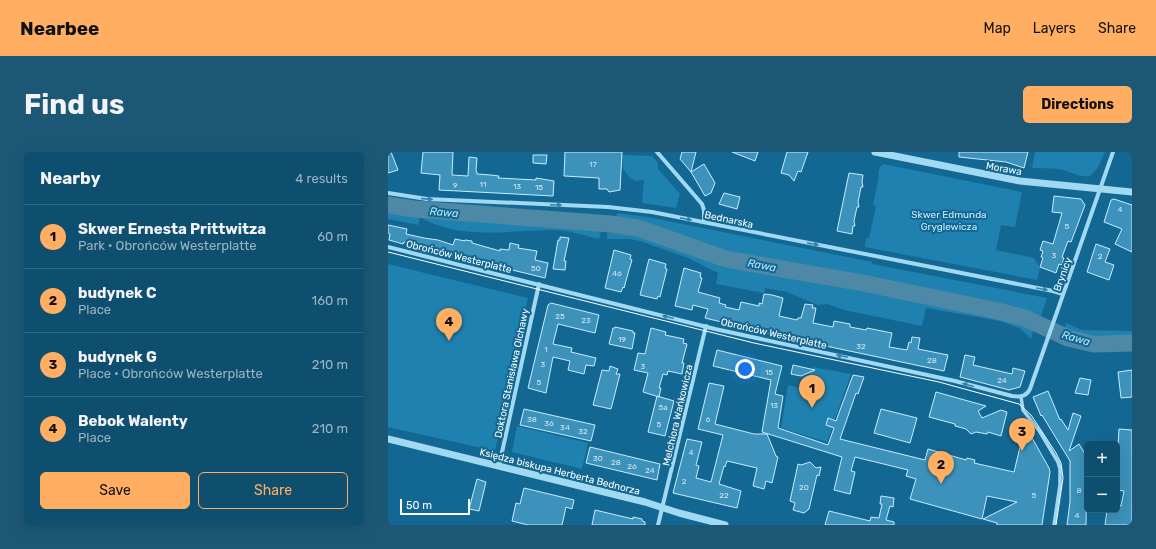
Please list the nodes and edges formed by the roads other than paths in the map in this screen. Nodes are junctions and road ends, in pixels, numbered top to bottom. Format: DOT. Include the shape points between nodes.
graph roads {
  1 [pos="657,152"];
  2 [pos="875,152"];
  3 [pos="1113,152"];
  4 [pos="1101,189"];
  5 [pos="1132,192"];
  6 [pos="388,193"];
  7 [pos="704,222"];
  8 [pos="388,247"];
  9 [pos="538,284"];
  10 [pos="1063,294"];
  11 [pos="706,326"];
  12 [pos="1021,397"];
  13 [pos="388,439"];
  14 [pos="499,466"];
  15 [pos="663,508"];
  16 [pos="658,525"];
  17 [pos="726,525"];
  18 [pos="1054,525"];
  1 -- 7 [label="street" via="702,204"];
  2 -- 4 [label="street, Morawa" via="1001,178"];
  3 -- 4 [label="street, Brynicy"];
  4 -- 5 [label="street, Morawa"];
  4 -- 10 [label="street, Brynicy"];
  6 -- 7 [label="street, Bednarska, one-way" via="427,199 630,209"];
  7 -- 10 [label="street, Bednarska, one-way"];
  8 -- 9 [label="street, Obrońców Westerplatte"];
  11 -- 9 [label="street, Obrońców Westerplatte, one-way"];
  9 -- 14 [label="street, Doktora Stanisława Olchawy"];
  10 -- 12 [label="street, Brynicy" via="1030,389"];
  12 -- 11 [label="street, Obrońców Westerplatte, one-way"];
  11 -- 15 [label="street, Melchiora Wańkowicza"];
  12 -- 18 [label="street" via="1023,410 1058,462 1060,486"];
  13 -- 14 [label="street, Księdza biskupa Herberta Bednorza"];
  14 -- 15 [label="street, Księdza biskupa Herberta Bednorza"];
  15 -- 16 [label="street, Melchiora Wańkowicza"];
  15 -- 17 [label="street, Księdza biskupa Herberta Bednorza"];
}
